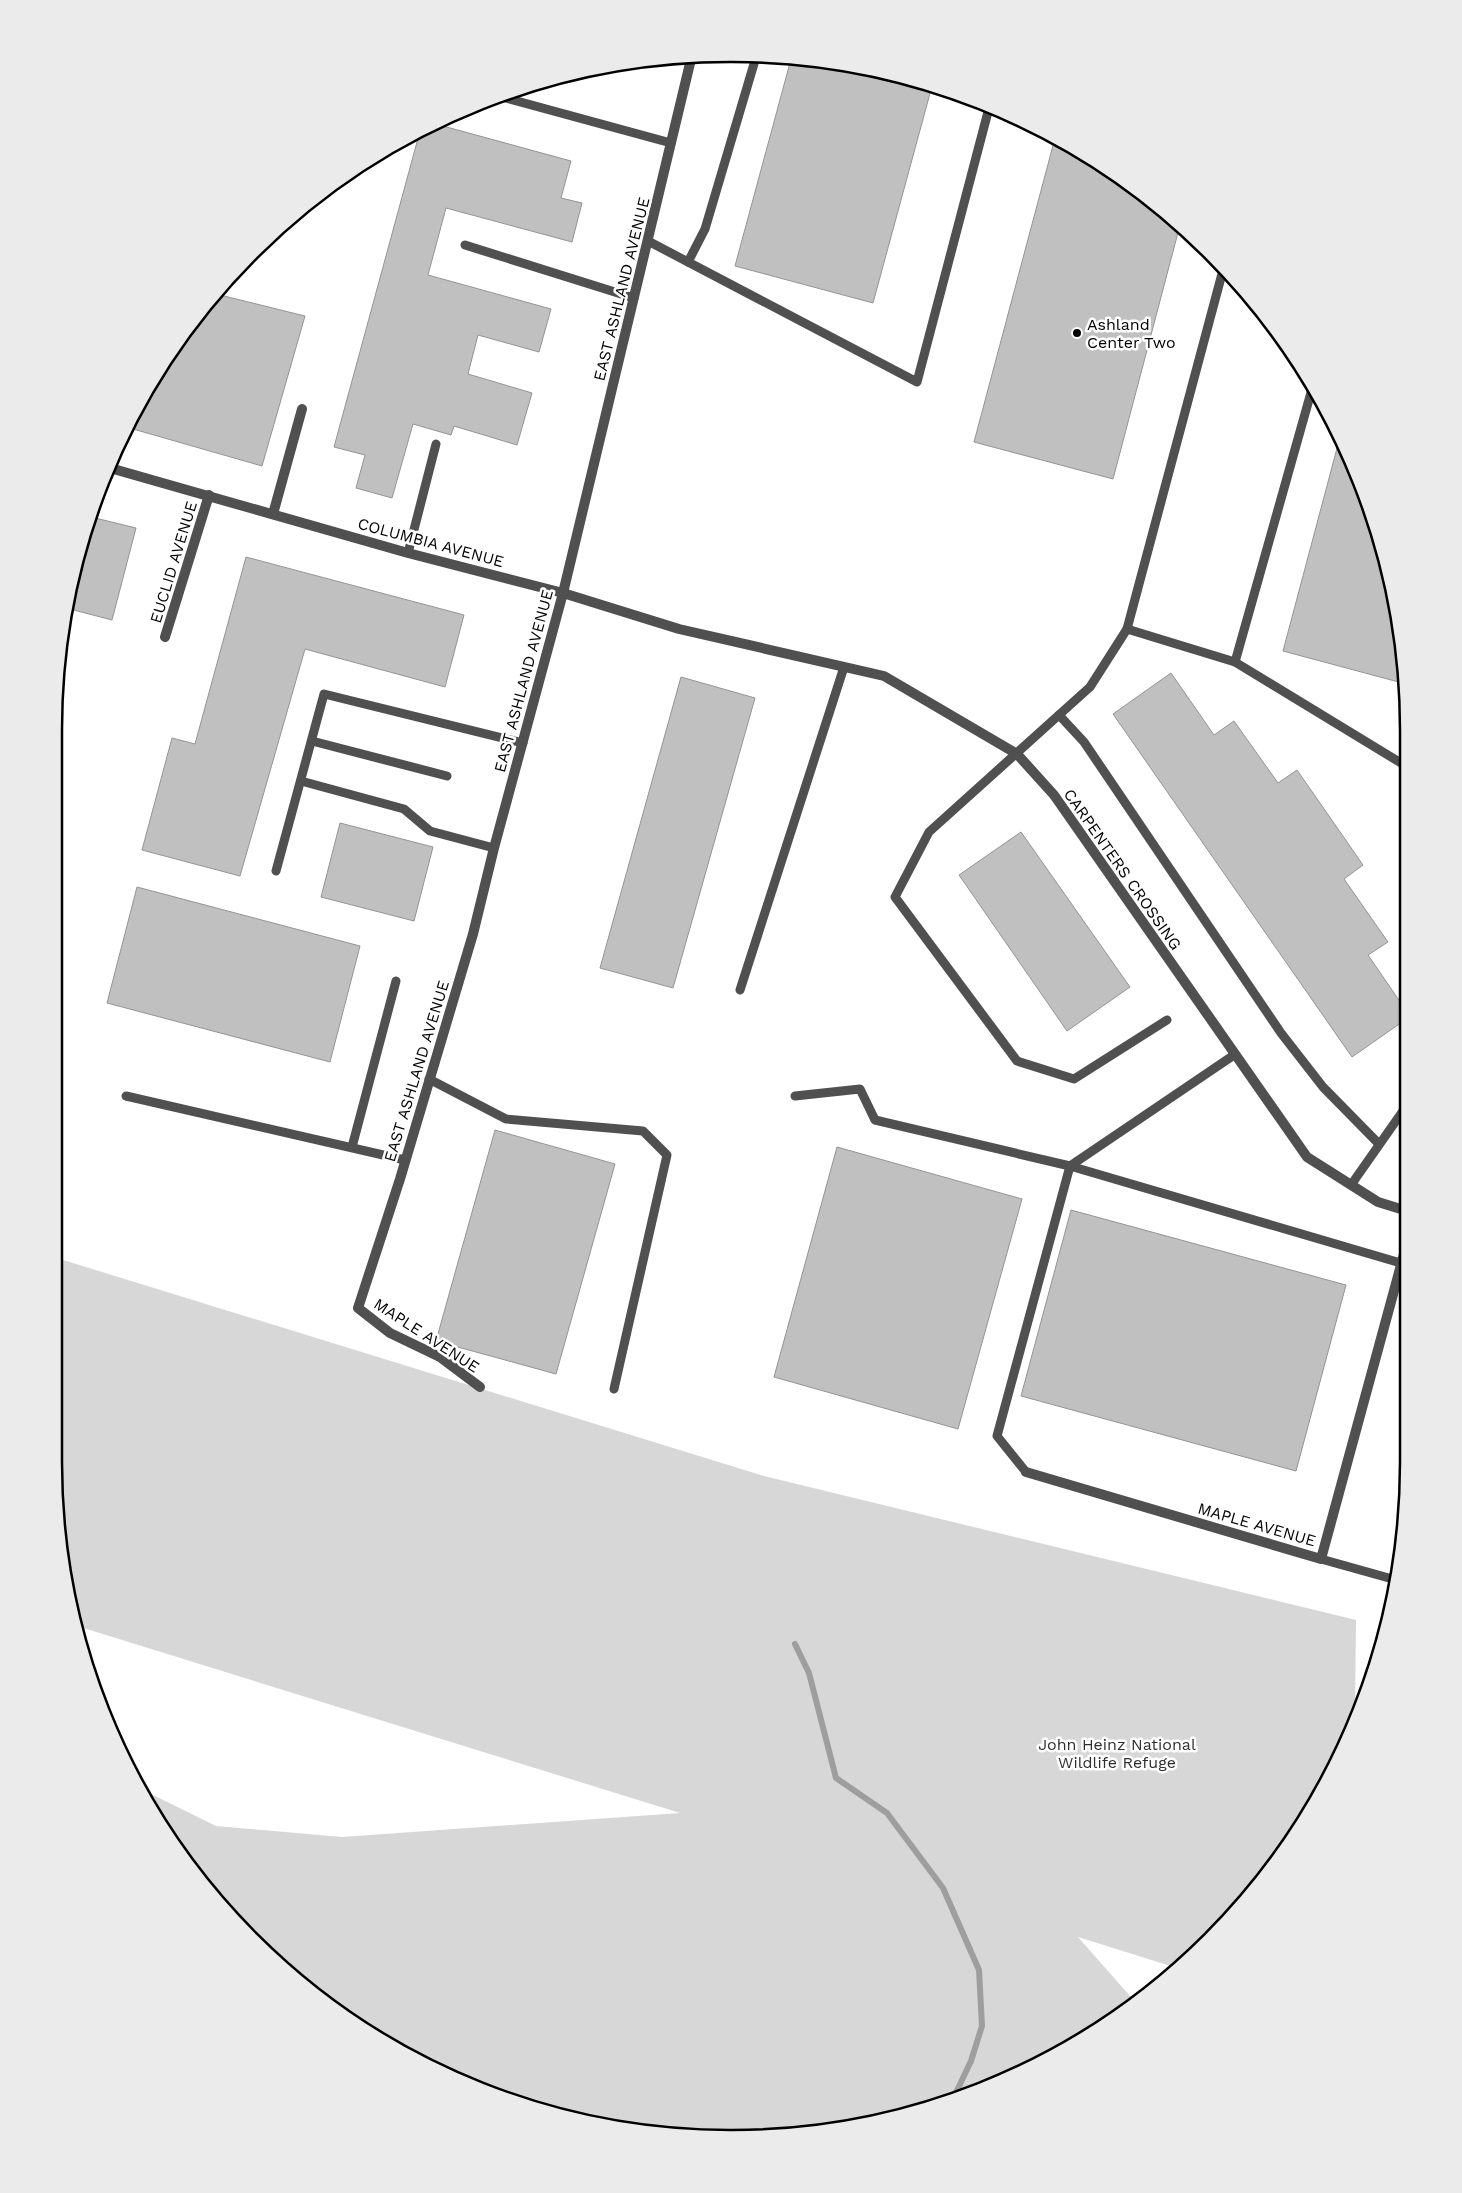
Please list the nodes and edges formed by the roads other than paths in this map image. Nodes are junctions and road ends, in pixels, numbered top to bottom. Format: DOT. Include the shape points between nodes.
graph roads {
  1 [pos="755,63"];
  2 [pos="690,64"];
  3 [pos="512,100"];
  4 [pos="988,113"];
  5 [pos="671,143"];
  6 [pos="648,241"];
  7 [pos="465,245"];
  8 [pos="688,262"];
  9 [pos="1221,276"];
  10 [pos="634,298"];
  11 [pos="1310,397"];
  12 [pos="302,409"];
  13 [pos="436,444"];
  14 [pos="115,469"];
  15 [pos="209,495"];
  16 [pos="272,514"];
  17 [pos="408,553"];
  18 [pos="563,593"];
  19 [pos="1127,629"];
  20 [pos="165,637"];
  21 [pos="744,645"];
  22 [pos="1235,662"];
  23 [pos="844,667"];
  24 [pos="1059,715"];
  25 [pos="312,740"];
  26 [pos="523,743"];
  27 [pos="1016,754"];
  28 [pos="1400,762"];
  29 [pos="447,776"];
  30 [pos="301,781"];
  31 [pos="494,848"];
  32 [pos="276,871"];
  33 [pos="396,981"];
  34 [pos="740,990"];
  35 [pos="1167,1020"];
  36 [pos="1234,1055"];
  37 [pos="429,1079"];
  38 [pos="126,1096"];
  39 [pos="795,1096"];
  40 [pos="1400,1115"];
  41 [pos="1379,1144"];
  42 [pos="352,1147"];
  43 [pos="405,1160"];
  44 [pos="1070,1166"];
  45 [pos="1351,1185"];
  46 [pos="1400,1209"];
  47 [pos="1400,1259"];
  48 [pos="1400,1271"];
  49 [pos="358,1308"];
  50 [pos="480,1387"];
  51 [pos="614,1389"];
  52 [pos="1026,1472"];
  53 [pos="1321,1558"];
  54 [pos="1389,1578"];
  1 -- 8 [label="lane" via="706,229"];
  2 -- 5 [label="street, EAST ASHLAND AVENUE"];
  3 -- 5 [label="lane"];
  4 -- 8 [label="lane" via="917,382"];
  5 -- 6 [label="street, EAST ASHLAND AVENUE"];
  6 -- 8 [label="lane"];
  6 -- 10 [label="street, EAST ASHLAND AVENUE"];
  7 -- 10 [label="lane"];
  9 -- 19 [label="lane"];
  10 -- 18 [label="street, EAST ASHLAND AVENUE"];
  11 -- 22 [label="lane"];
  12 -- 16 [label="street"];
  13 -- 17 [label="lane"];
  14 -- 15 [label="street, COLUMBIA AVENUE"];
  15 -- 16 [label="street, COLUMBIA AVENUE"];
  15 -- 20 [label="street, EUCLID AVENUE"];
  16 -- 17 [label="street, COLUMBIA AVENUE"];
  17 -- 18 [label="street, COLUMBIA AVENUE"];
  18 -- 21 [label="street, COLUMBIA AVENUE" via="679,629"];
  18 -- 26 [label="street, EAST ASHLAND AVENUE"];
  19 -- 22 [label="lane"];
  19 -- 24 [label="lane" via="1090,687"];
  21 -- 23 [label="street, CARPENTERS CROSSING"];
  22 -- 28 [label="lane"];
  23 -- 27 [label="street, CARPENTERS CROSSING" via="884,676"];
  23 -- 34 [label="lane"];
  24 -- 27 [label="lane"];
  24 -- 41 [label="lane" via="1084,742 1281,1033 1323,1087"];
  25 -- 26 [label="lane" via="324,694"];
  25 -- 29 [label="lane"];
  25 -- 30 [label="lane"];
  26 -- 31 [label="street, EAST ASHLAND AVENUE"];
  27 -- 35 [label="lane" via="930,832 895,897 1017,1061 1074,1079"];
  27 -- 36 [label="street, CARPENTERS CROSSING" via="1054,795"];
  30 -- 31 [label="lane" via="404,809 430,831"];
  30 -- 32 [label="lane"];
  31 -- 37 [label="street, EAST ASHLAND AVENUE" via="473,934"];
  33 -- 42 [label="lane"];
  36 -- 44 [label="lane"];
  36 -- 45 [label="street, CARPENTERS CROSSING" via="1307,1157"];
  37 -- 43 [label="street, EAST ASHLAND AVENUE"];
  37 -- 51 [label="lane" via="506,1119 643,1131 667,1155"];
  38 -- 42 [label="lane"];
  39 -- 44 [label="lane" via="860,1089 875,1120"];
  40 -- 41 [label="lane"];
  41 -- 45 [label="lane"];
  42 -- 43 [label="lane"];
  43 -- 49 [label="street, EAST ASHLAND AVENUE"];
  44 -- 47 [label="lane"];
  44 -- 52 [label="lane" via="997,1436"];
  45 -- 46 [label="street, CARPENTERS CROSSING" via="1378,1202"];
  48 -- 53 [label="street, MAPLE AVENUE"];
  49 -- 50 [label="street, MAPLE AVENUE" via="390,1332 440,1357"];
  52 -- 53 [label="street, MAPLE AVENUE"];
  53 -- 54 [label="lane"];
}
